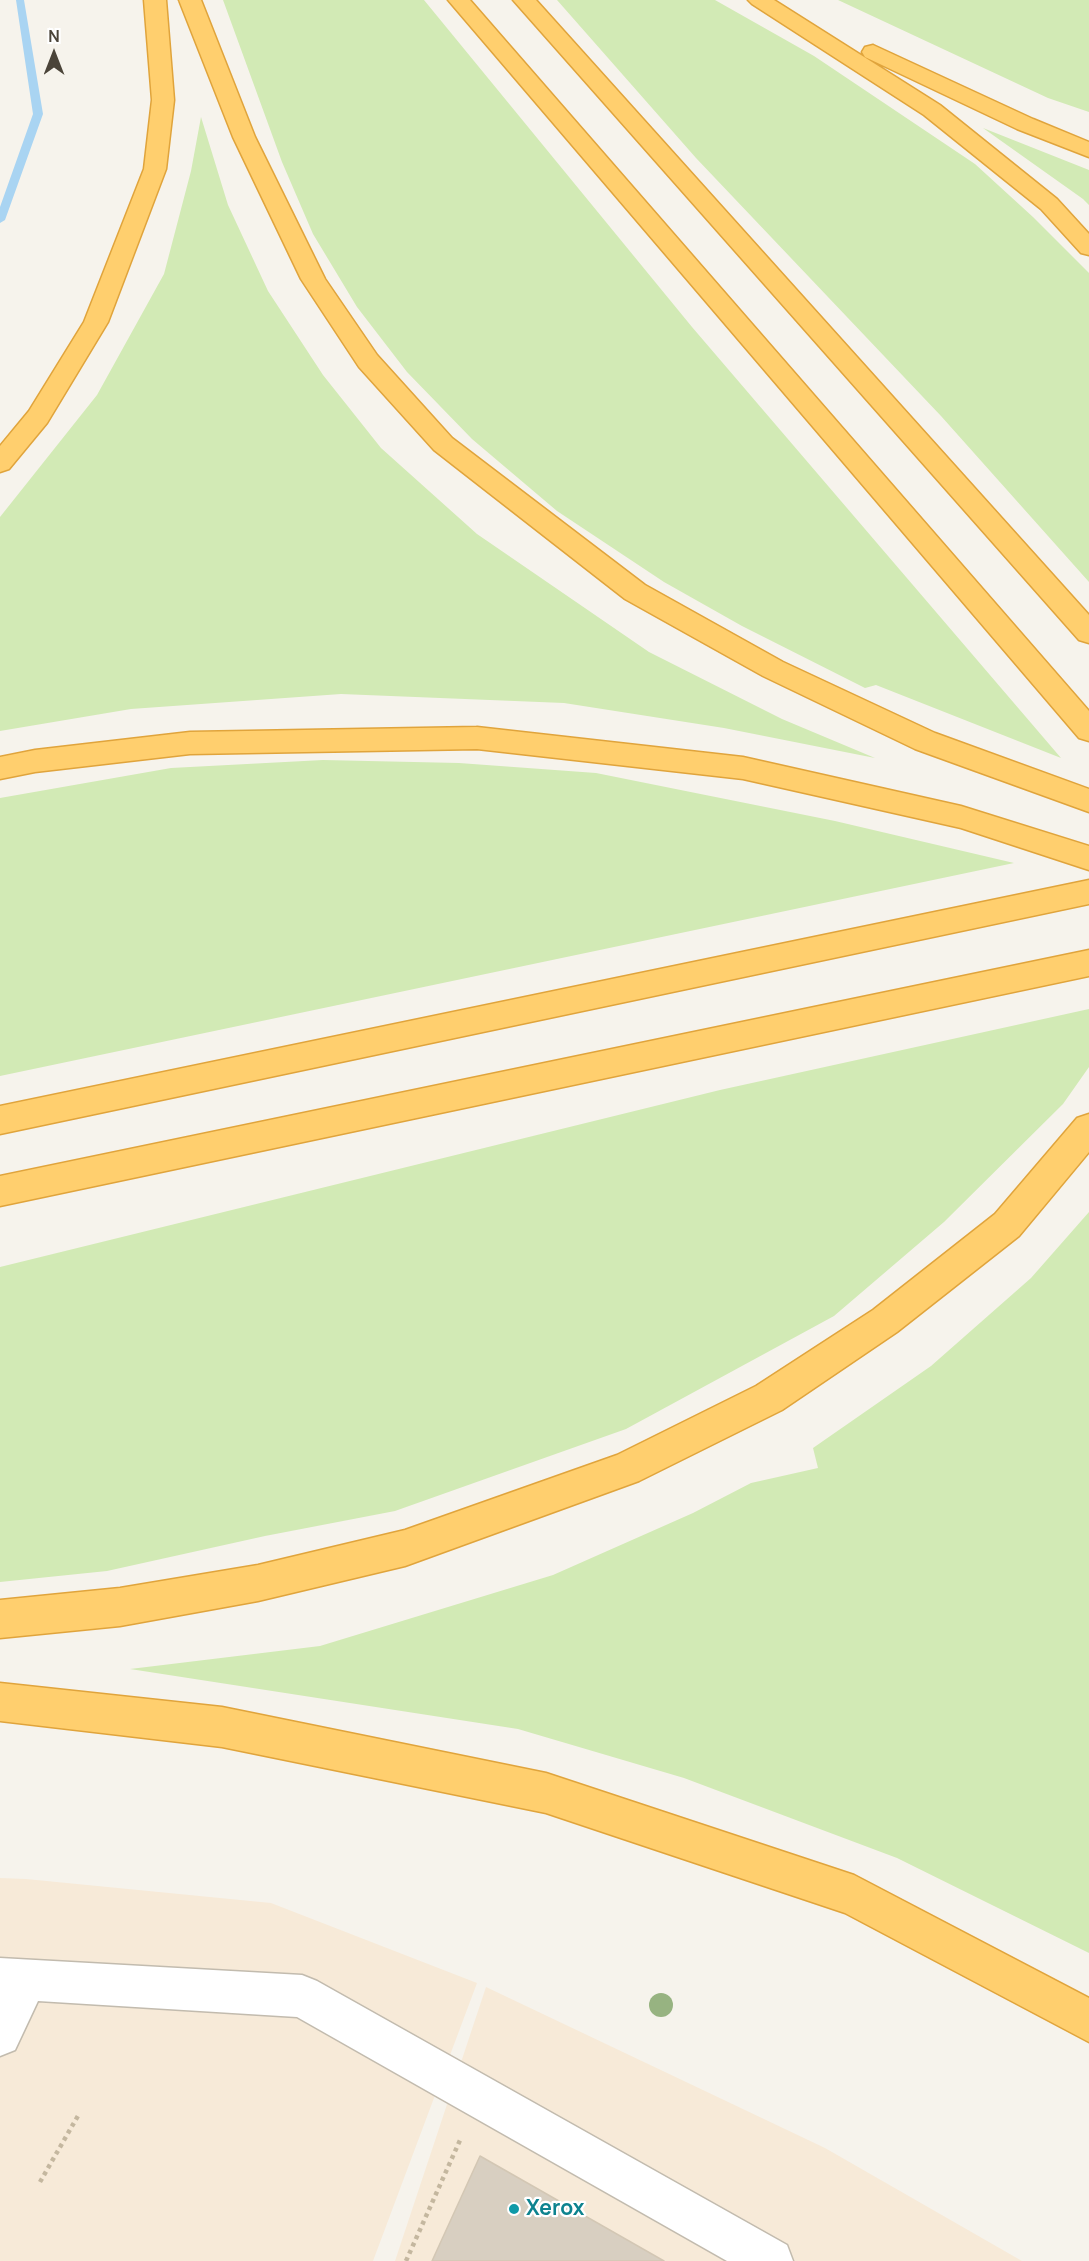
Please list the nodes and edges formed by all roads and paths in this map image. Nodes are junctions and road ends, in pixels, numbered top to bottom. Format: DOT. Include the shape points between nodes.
graph roads {
  1 [pos="155,0"];
  2 [pos="190,0"];
  3 [pos="459,0"];
  4 [pos="524,0"];
  5 [pos="761,0"];
  6 [pos="1089,150"];
  7 [pos="1089,248"];
  8 [pos="0,463"];
  9 [pos="1089,633"];
  10 [pos="1089,730"];
  11 [pos="0,768"];
  12 [pos="1089,801"];
  13 [pos="1089,858"];
  14 [pos="1089,892"];
  15 [pos="1078,966"];
  16 [pos="0,1120"];
  17 [pos="1089,1128"];
  18 [pos="62,1177"];
  19 [pos="0,1191"];
  20 [pos="0,1198"];
  21 [pos="0,1619"];
  22 [pos="0,1702"];
  23 [pos="13,1979"];
  24 [pos="1089,2021"];
  25 [pos="0,2035"];
  26 [pos="479,2097"];
  27 [pos="80,2114"];
  28 [pos="40,2182"];
  29 [pos="406,2261"];
  30 [pos="771,2261"];
  1 -- 8 [label="highway" via="163,100 155,168 96,322 39,417"];
  2 -- 12 [label="highway" via="244,138 313,279 368,361 443,444 635,592 773,669 925,741"];
  3 -- 10 [label="highway"];
  4 -- 9 [label="highway"];
  5 -- 6 [label="highway"];
  5 -- 7 [label="highway" via="932,110 1049,204"];
  11 -- 13 [label="highway" via="190,743 477,738 743,768 961,818"];
  14 -- 16 [label="highway"];
  15 -- 18 [label="highway"];
  17 -- 21 [label="highway" via="1007,1226 885,1321 770,1398 626,1469 405,1548 235,1587 120,1607"];
  18 -- 19 [label="highway"];
  18 -- 20 [label="highway"];
  22 -- 24 [label="highway" via="222,1726 546,1793 854,1895"];
  23 -- 25 [label="lane"];
  23 -- 26 [label="lane" via="303,1996"];
  26 -- 29 [label="path"];
  26 -- 30 [label="lane"];
  27 -- 28 [label="path"];
}
